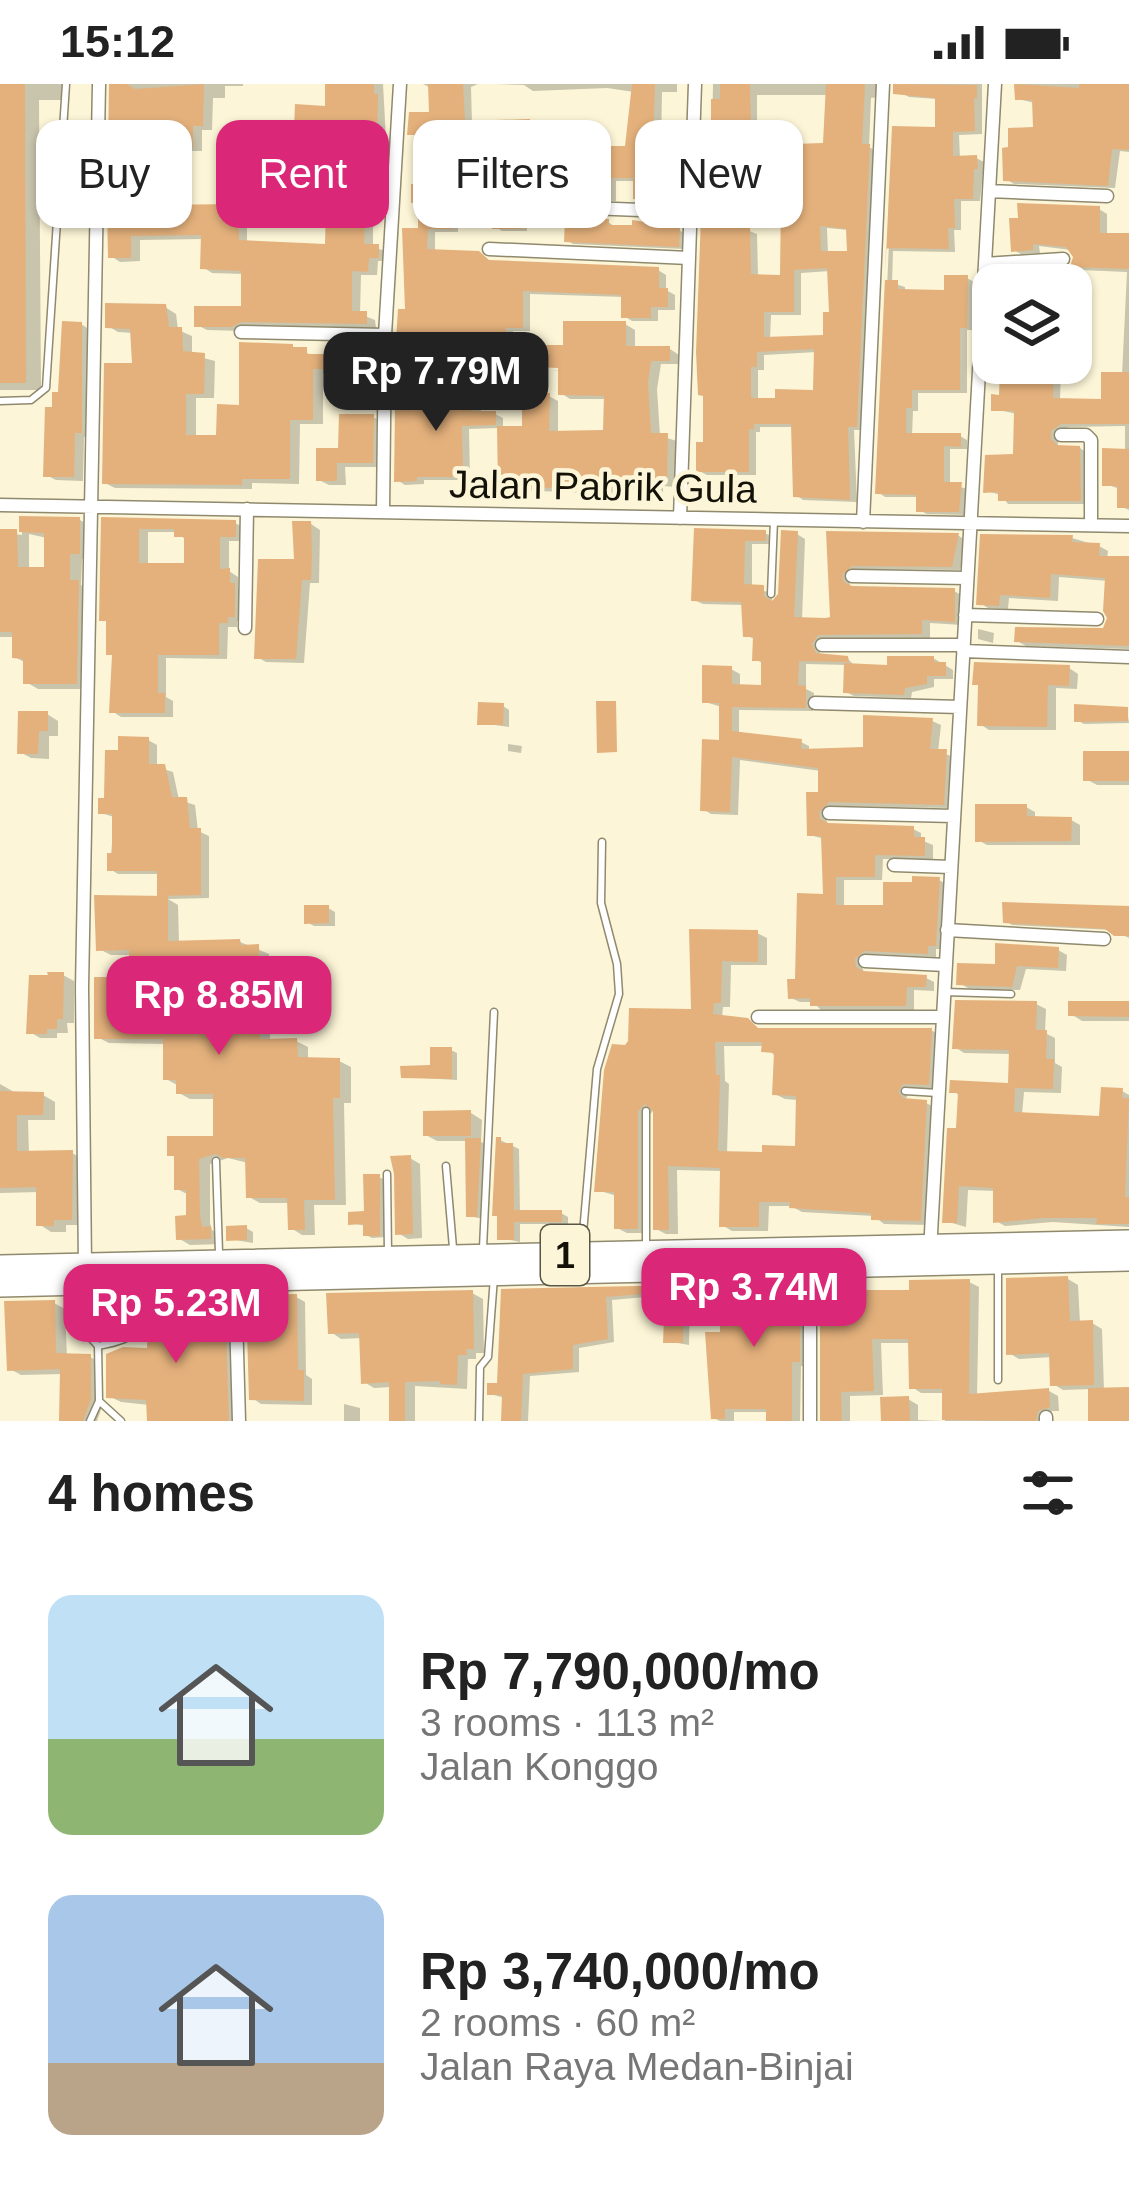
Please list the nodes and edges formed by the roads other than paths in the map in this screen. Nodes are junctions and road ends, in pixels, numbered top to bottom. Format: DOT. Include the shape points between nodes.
graph roads {
  1 [pos="66,84"];
  2 [pos="98,84"];
  3 [pos="400,84"];
  4 [pos="695,84"];
  5 [pos="883,84"];
  6 [pos="995,84"];
  7 [pos="694,120"];
  8 [pos="989,191"];
  9 [pos="1107,196"];
  10 [pos="690,228"];
  11 [pos="489,249"];
  12 [pos="689,259"];
  13 [pos="1063,260"];
  14 [pos="985,264"];
  15 [pos="241,332"];
  16 [pos="385,334"];
  17 [pos="385,367"];
  18 [pos="527,369"];
  19 [pos="978,384"];
  20 [pos="0,400"];
  21 [pos="1060,435"];
  22 [pos="0,505"];
  23 [pos="90,507"];
  24 [pos="247,509"];
  25 [pos="383,512"];
  26 [pos="680,518"];
  27 [pos="774,520"];
  28 [pos="863,522"];
  29 [pos="970,523"];
  30 [pos="1091,525"];
  31 [pos="1129,526"];
  32 [pos="852,576"];
  33 [pos="967,578"];
  34 [pos="770,593"];
  35 [pos="965,615"];
  36 [pos="1097,619"];
  37 [pos="245,628"];
  38 [pos="822,645"];
  39 [pos="963,648"];
  40 [pos="1129,657"];
  41 [pos="815,703"];
  42 [pos="960,707"];
  43 [pos="829,813"];
  44 [pos="954,816"];
  45 [pos="602,842"];
  46 [pos="894,866"];
  47 [pos="951,867"];
  48 [pos="947,930"];
  49 [pos="1104,939"];
  50 [pos="865,961"];
  51 [pos="945,965"];
  52 [pos="944,992"];
  53 [pos="1011,994"];
  54 [pos="494,1012"];
  55 [pos="758,1017"];
  56 [pos="943,1017"];
  57 [pos="905,1091"];
  58 [pos="938,1093"];
  59 [pos="646,1111"];
  60 [pos="216,1161"];
  61 [pos="446,1166"];
  62 [pos="387,1174"];
  63 [pos="1129,1241"];
  64 [pos="646,1254"];
  65 [pos="582,1255"];
  66 [pos="930,1257"];
  67 [pos="453,1258"];
  68 [pos="388,1259"];
  69 [pos="1129,1260"];
  70 [pos="220,1262"];
  71 [pos="998,1264"];
  72 [pos="0,1266"];
  73 [pos="489,1266"];
  74 [pos="810,1270"];
  75 [pos="80,1275"];
  76 [pos="235,1281"];
  77 [pos="142,1283"];
  78 [pos="0,1286"];
  79 [pos="98,1346"];
  80 [pos="998,1380"];
  81 [pos="99,1401"];
  82 [pos="90,1421"];
  83 [pos="121,1421"];
  84 [pos="239,1421"];
  85 [pos="478,1421"];
  86 [pos="810,1421"];
  1 -- 20 [label="lane" via="46,388 31,400"];
  2 -- 23 [label="street"];
  3 -- 16 [label="street"];
  4 -- 7 [label="street"];
  5 -- 28 [label="street"];
  6 -- 8 [label="street"];
  8 -- 9 [label="street"];
  8 -- 14 [label="street"];
  10 -- 12 [label="street"];
  11 -- 12 [label="street"];
  12 -- 26 [label="street"];
  13 -- 14 [label="street"];
  15 -- 16 [label="street"];
  16 -- 17 [label="street"];
  17 -- 18 [label="street"];
  17 -- 25 [label="street"];
  19 -- 29 [label="street"];
  21 -- 30 [label="street" via="1091,440"];
  22 -- 23 [label="street, Jalan Pabrik Gula"];
  23 -- 24 [label="street, Jalan Pabrik Gula"];
  23 -- 75 [label="street"];
  24 -- 25 [label="street, Jalan Pabrik Gula"];
  24 -- 37 [label="street"];
  25 -- 26 [label="street, Jalan Pabrik Gula"];
  26 -- 27 [label="street, Jalan Pabrik Gula"];
  27 -- 28 [label="street, Jalan Pabrik Gula"];
  27 -- 34 [label="lane"];
  28 -- 29 [label="street, Jalan Pabrik Gula"];
  29 -- 30 [label="street, Jalan Pabrik Gula"];
  29 -- 33 [label="street"];
  30 -- 31 [label="street, Jalan Pabrik Gula"];
  32 -- 33 [label="street"];
  33 -- 35 [label="street"];
  35 -- 36 [label="street"];
  35 -- 39 [label="street"];
  38 -- 39 [label="street"];
  39 -- 40 [label="street"];
  39 -- 42 [label="street"];
  41 -- 42 [label="street"];
  42 -- 44 [label="street"];
  43 -- 44 [label="street"];
  44 -- 47 [label="street"];
  45 -- 65 [label="lane" via="601,903 620,994 597,1069"];
  46 -- 47 [label="street"];
  47 -- 48 [label="street"];
  48 -- 49 [label="street"];
  48 -- 51 [label="street"];
  50 -- 51 [label="street"];
  51 -- 52 [label="street"];
  52 -- 53 [label="lane"];
  52 -- 56 [label="street"];
  54 -- 73 [label="lane"];
  55 -- 56 [label="street"];
  56 -- 58 [label="street"];
  57 -- 58 [label="lane"];
  58 -- 66 [label="street"];
  59 -- 64 [label="lane"];
  60 -- 70 [label="lane"];
  61 -- 67 [label="lane"];
  62 -- 68 [label="lane"];
  63 -- 66 [label="highway, 1"];
  64 -- 65 [label="highway, 1"];
  64 -- 66 [label="highway, 1"];
  65 -- 73 [label="highway, 1"];
  66 -- 71 [label="highway, 1"];
  66 -- 74 [label="highway, 1"];
  67 -- 68 [label="highway, 1"];
  67 -- 73 [label="highway, 1"];
  68 -- 70 [label="highway, 1"];
  69 -- 71 [label="highway, 1"];
  70 -- 75 [label="highway, 1"];
  71 -- 80 [label="lane"];
  72 -- 75 [label="highway, 1"];
  73 -- 74 [label="highway, 1"];
  73 -- 76 [label="highway, 1"];
  73 -- 85 [label="lane"];
  74 -- 86 [label="street"];
  75 -- 77 [label="highway, 1"];
  75 -- 78 [label="highway, 1"];
  75 -- 79 [label="lane" via="77,1323"];
  76 -- 77 [label="highway, 1"];
  76 -- 84 [label="street"];
  77 -- 79 [label="lane" via="137,1332"];
  79 -- 81 [label="lane"];
  81 -- 82 [label="lane"];
  81 -- 83 [label="lane"];
}
